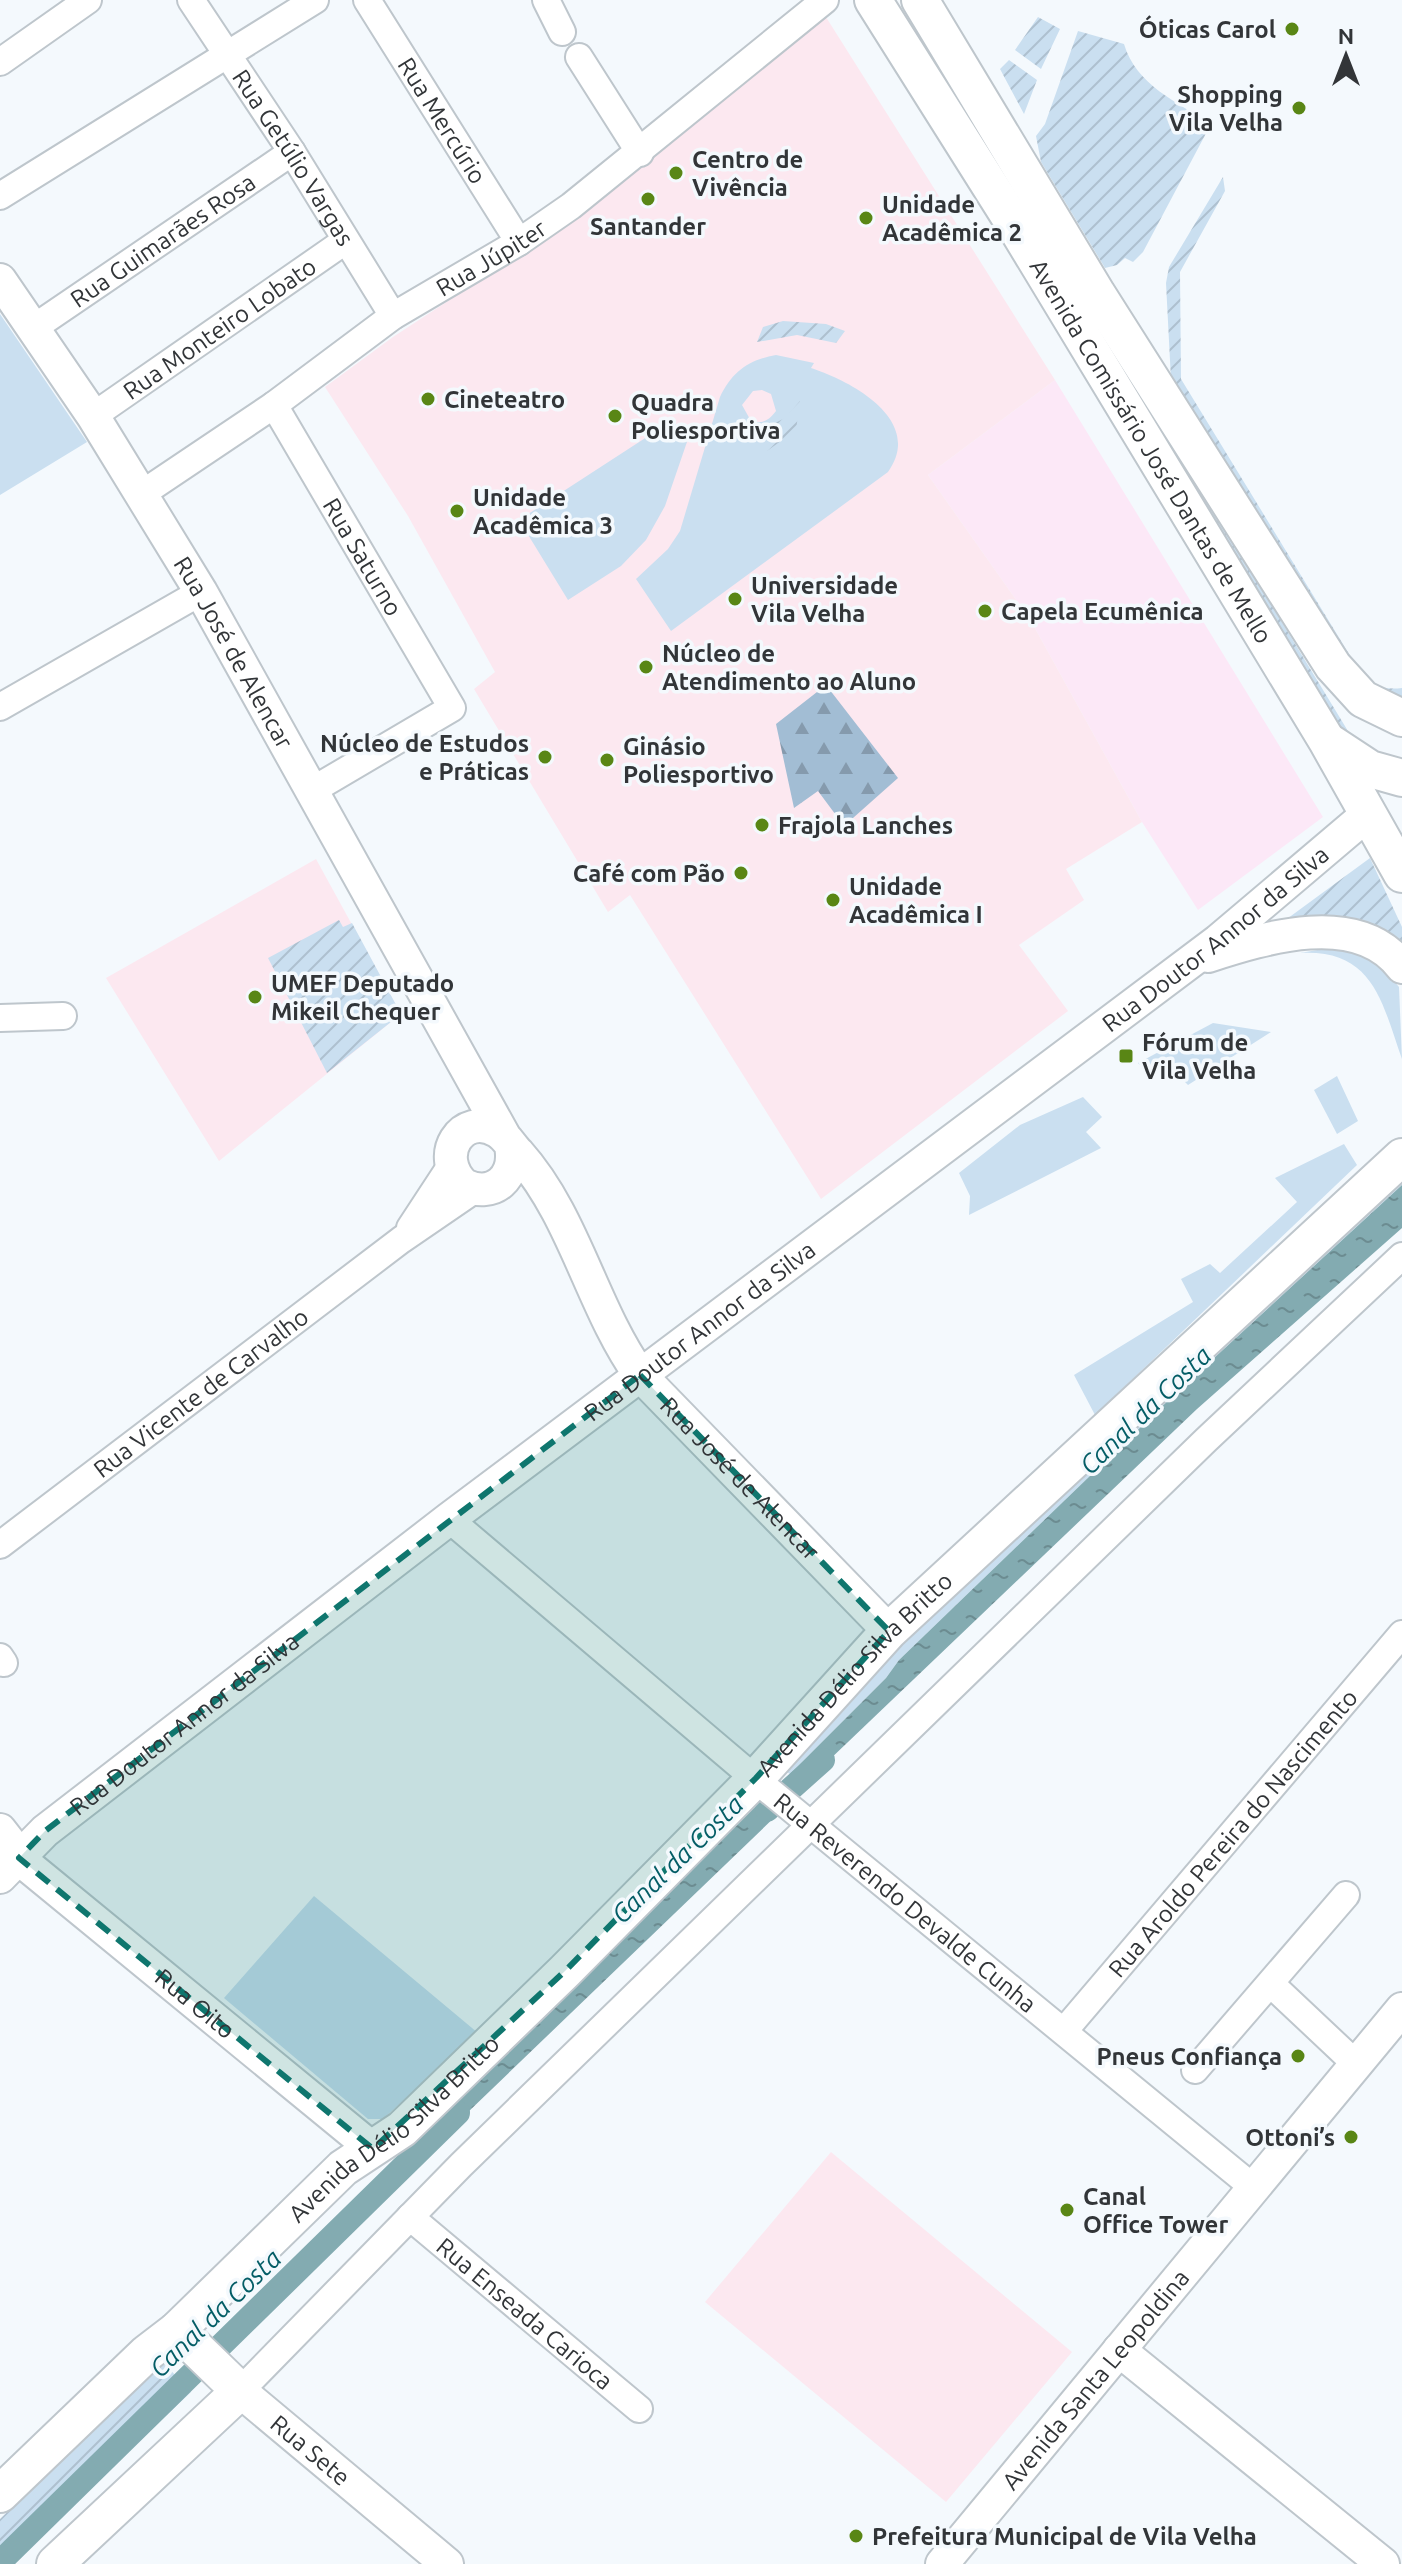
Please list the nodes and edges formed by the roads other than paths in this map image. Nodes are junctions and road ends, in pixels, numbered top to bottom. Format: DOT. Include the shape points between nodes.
graph roads {
  1 [pos="88,0"];
  2 [pos="191,0"];
  3 [pos="315,0"];
  4 [pos="367,0"];
  5 [pos="546,0"];
  6 [pos="825,0"];
  7 [pos="873,0"];
  8 [pos="920,0"];
  9 [pos="562,32"];
  10 [pos="225,54"];
  11 [pos="579,57"];
  12 [pos="0,62"];
  13 [pos="292,152"];
  14 [pos="640,153"];
  15 [pos="0,196"];
  16 [pos="1001,203"];
  17 [pos="345,241"];
  18 [pos="519,242"];
  19 [pos="0,280"];
  20 [pos="1097,294"];
  21 [pos="393,316"];
  22 [pos="32,329"];
  23 [pos="274,405"];
  24 [pos="93,416"];
  25 [pos="140,495"];
  26 [pos="201,592"];
  27 [pos="0,707"];
  28 [pos="1400,720"];
  29 [pos="1327,741"];
  30 [pos="1358,763"];
  31 [pos="1402,778"];
  32 [pos="1402,785"];
  33 [pos="311,791"];
  34 [pos="1369,813"];
  35 [pos="1402,874"];
  36 [pos="1189,962"];
  37 [pos="1402,967"];
  38 [pos="63,1016"];
  39 [pos="0,1018"];
  40 [pos="449,1038"];
  41 [pos="507,1140"];
  42 [pos="452,1154"];
  43 [pos="1402,1157"];
  44 [pos="487,1187"];
  45 [pos="566,1229"];
  46 [pos="401,1240"];
  47 [pos="1402,1256"];
  48 [pos="640,1375"];
  49 [pos="449,1519"];
  50 [pos="0,1545"];
  51 [pos="889,1631"];
  52 [pos="1402,1634"];
  53 [pos="761,1783"];
  54 [pos="804,1818"];
  55 [pos="0,1830"];
  56 [pos="10,1868"];
  57 [pos="1346,1895"];
  58 [pos="1271,1984"];
  59 [pos="1402,2009"];
  60 [pos="1064,2031"];
  61 [pos="1356,2064"];
  62 [pos="1195,2070"];
  63 [pos="373,2149"];
  64 [pos="1254,2188"];
  65 [pos="410,2217"];
  66 [pos="185,2339"];
  67 [pos="1119,2350"];
  68 [pos="230,2382"];
  69 [pos="639,2409"];
  70 [pos="0,2494"];
  71 [pos="55,2564"];
  72 [pos="447,2564"];
  73 [pos="942,2564"];
  74 [pos="1383,2564"];
  1 -- 12 [label="street"];
  2 -- 10 [label="street, Rua Getúlio Vargas"];
  3 -- 10 [label="street"];
  4 -- 18 [label="street, Rua Mercúrio"];
  5 -- 9 [label="street"];
  6 -- 14 [label="street, Rua Júpiter"];
  7 -- 16 [label="main road, Avenida Comissário José Dantas de Mello"];
  8 -- 20 [label="main road, Avenida Comissário José Dantas de Mello"];
  10 -- 13 [label="street, Rua Getúlio Vargas"];
  10 -- 15 [label="street"];
  11 -- 14 [label="street"];
  13 -- 17 [label="street, Rua Getúlio Vargas"];
  13 -- 22 [label="street, Rua Guimarães Rosa"];
  14 -- 18 [label="street, Rua Júpiter"];
  16 -- 20 [label="street" via="1035,232 1068,286 1078,294"];
  16 -- 29 [label="main road, Avenida Comissário José Dantas de Mello"];
  17 -- 21 [label="street, Rua Getúlio Vargas"];
  17 -- 24 [label="street, Rua Monteiro Lobato"];
  18 -- 21 [label="street, Rua Júpiter"];
  19 -- 22 [label="street, Rua José de Alencar"];
  20 -- 28 [label="main road, Avenida Comissário José Dantas de Mello" via="1333,666 1363,699"];
  21 -- 23 [label="street, Rua Júpiter"];
  22 -- 24 [label="street, Rua José de Alencar"];
  23 -- 25 [label="street, Rua Júpiter"];
  23 -- 33 [label="street, Rua Saturno" via="452,708"];
  24 -- 25 [label="street, Rua José de Alencar"];
  25 -- 26 [label="street, Rua José de Alencar"];
  26 -- 27 [label="street"];
  26 -- 33 [label="street, Rua José de Alencar"];
  28 -- 30 [label="main road" via="1375,730"];
  29 -- 30 [label="main road"];
  29 -- 34 [label="main road, Avenida Comissário José Dantas de Mello"];
  30 -- 31 [label="main road"];
  32 -- 34 [label="main road, Rua Doutor Annor da Silva"];
  33 -- 40 [label="street, Rua José de Alencar"];
  34 -- 35 [label="main road, Avenida Comissário José Dantas de Mello"];
  34 -- 36 [label="street, Rua Doutor Annor da Silva"];
  36 -- 37 [label="street" via="1281,936 1324,933 1372,944"];
  36 -- 48 [label="street, Rua Doutor Annor da Silva"];
  38 -- 39 [label="street"];
  40 -- 41 [label="street, Rua José de Alencar"];
  40 -- 42 [label="street, Rua José de Alencar" via="460,1082"];
  41 -- 42 [label="street" via="491,1127 476,1126 463,1132"];
  41 -- 44 [label="street" via="514,1160 510,1174"];
  41 -- 45 [label="street, Rua José de Alencar" via="545,1187"];
  42 -- 44 [label="street" via="455,1177"];
  42 -- 46 [label="street, Rua Vicente de Carvalho"];
  43 -- 51 [label="main road, Avenida Délio Silva Britto"];
  44 -- 45 [label="street, Rua José de Alencar" via="527,1196"];
  44 -- 46 [label="street, Rua Vicente de Carvalho"];
  45 -- 48 [label="street, Rua José de Alencar"];
  46 -- 50 [label="street, Rua Vicente de Carvalho"];
  47 -- 54 [label="street"];
  48 -- 49 [label="street, Rua Doutor Annor da Silva"];
  48 -- 51 [label="street, Rua José de Alencar"];
  49 -- 53 [label="street, Rua Reverendo Devalde Cunha"];
  49 -- 56 [label="street, Rua Doutor Annor da Silva" via="45,1831"];
  51 -- 53 [label="main road, Avenida Délio Silva Britto"];
  52 -- 60 [label="street, Rua Aroldo Pereira do Nascimento"];
  53 -- 54 [label="street, Rua Reverendo Devalde Cunha"];
  53 -- 63 [label="main road, Avenida Délio Silva Britto" via="402,2129"];
  54 -- 60 [label="street, Rua Reverendo Devalde Cunha"];
  54 -- 65 [label="street"];
  55 -- 56 [label="street, Rua Oito"];
  56 -- 63 [label="street, Rua Oito"];
  57 -- 58 [label="street"];
  58 -- 61 [label="street"];
  58 -- 62 [label="street"];
  59 -- 61 [label="street, Avenida Santa Leopoldina"];
  60 -- 64 [label="street, Rua Reverendo Devalde Cunha"];
  61 -- 64 [label="street, Avenida Santa Leopoldina"];
  63 -- 66 [label="main road, Avenida Délio Silva Britto" via="343,2168"];
  64 -- 67 [label="street, Avenida Santa Leopoldina"];
  65 -- 68 [label="street"];
  65 -- 69 [label="street, Rua Enseada Carioca"];
  66 -- 68 [label="main road, Rua Sete"];
  66 -- 70 [label="main road, Avenida Délio Silva Britto" via="147,2353"];
  67 -- 73 [label="street, Avenida Santa Leopoldina"];
  67 -- 74 [label="street"];
  68 -- 71 [label="main road"];
  68 -- 72 [label="street, Rua Sete"];
}
